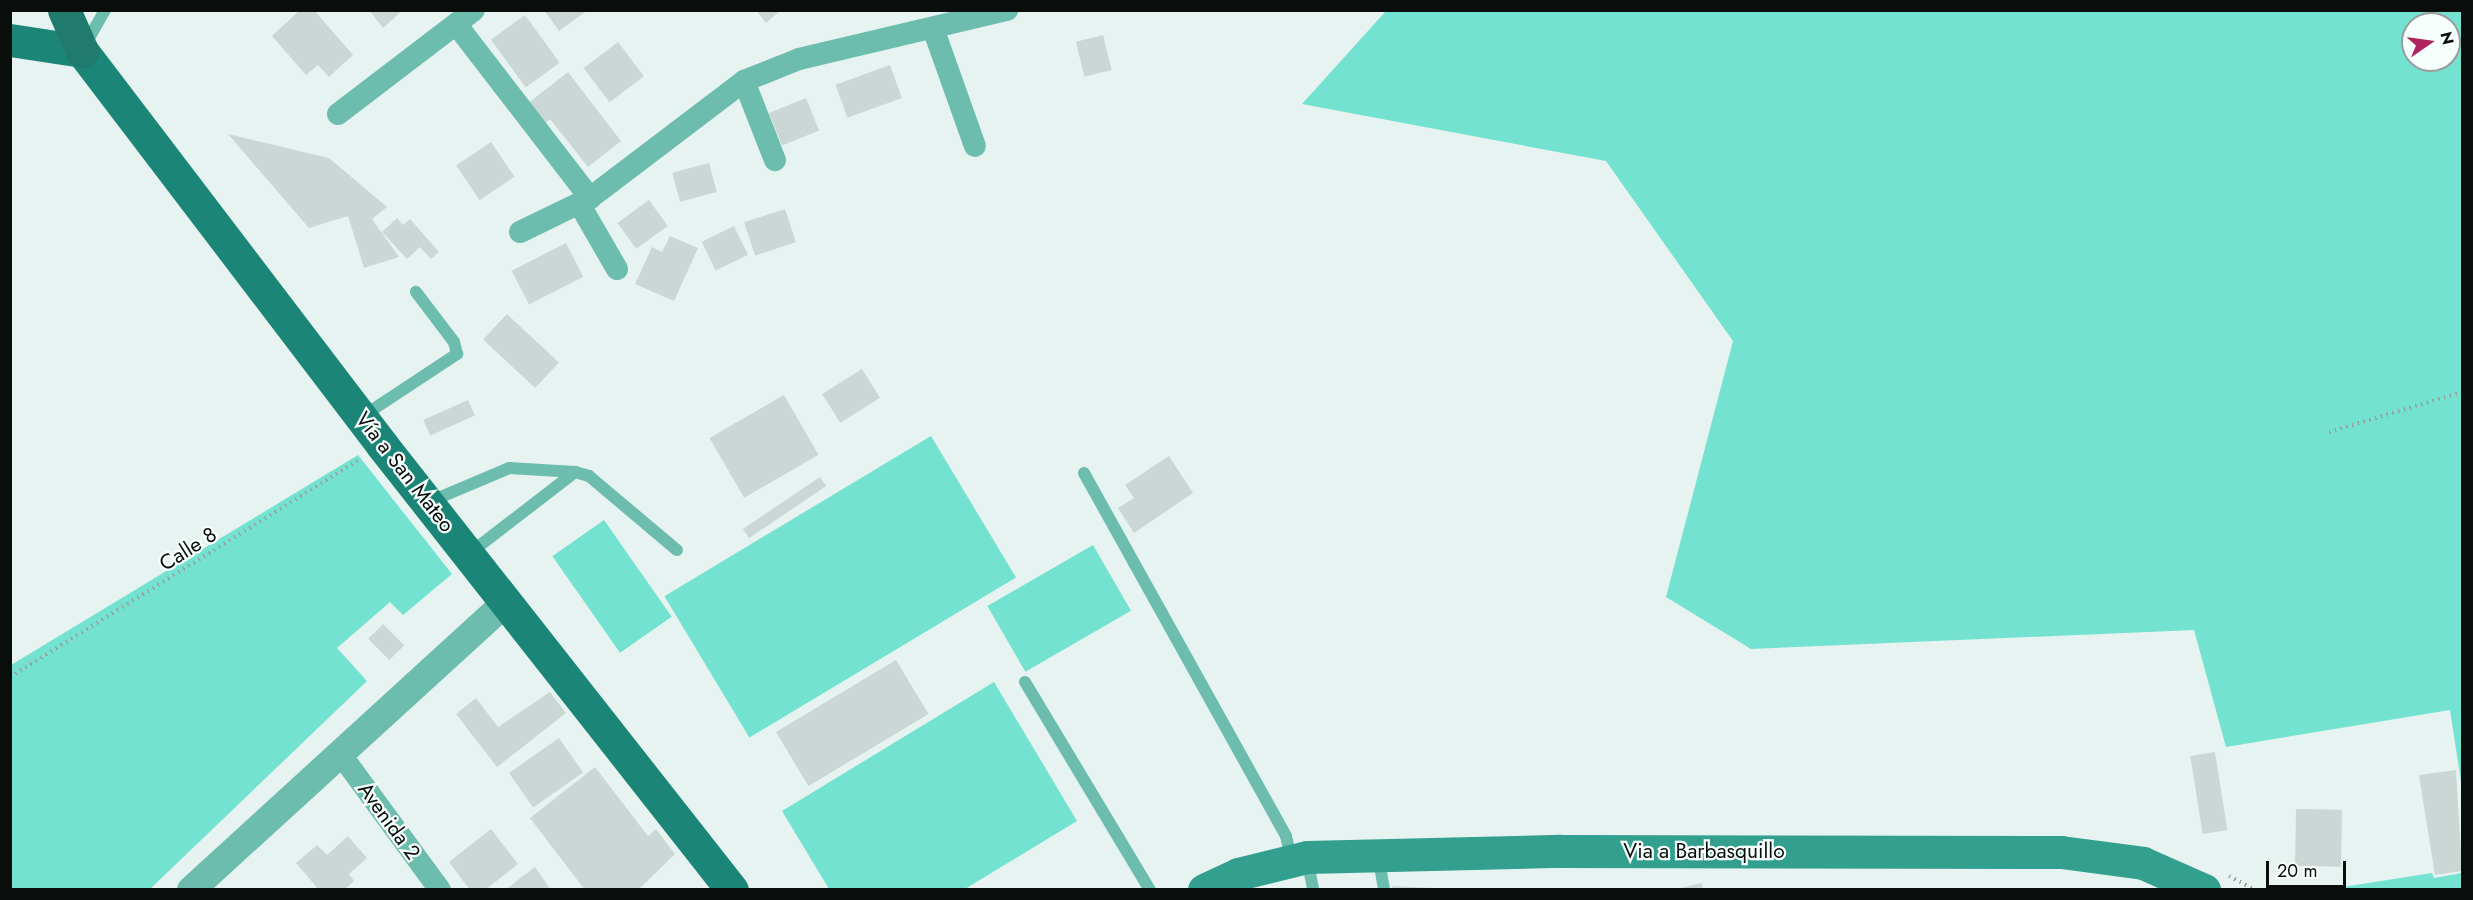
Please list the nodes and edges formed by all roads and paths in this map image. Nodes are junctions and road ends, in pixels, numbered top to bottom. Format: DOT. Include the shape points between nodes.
graph roads {
  1 [pos="64,10"];
  2 [pos="105,10"];
  3 [pos="1007,10"];
  4 [pos="465,17"];
  5 [pos="934,31"];
  6 [pos="10,40"];
  7 [pos="82,51"];
  8 [pos="744,81"];
  9 [pos="338,114"];
  10 [pos="975,146"];
  11 [pos="775,160"];
  12 [pos="585,201"];
  13 [pos="520,232"];
  14 [pos="617,269"];
  15 [pos="416,292"];
  16 [pos="2463,392"];
  17 [pos="362,417"];
  18 [pos="2329,432"];
  19 [pos="382,445"];
  20 [pos="575,472"];
  21 [pos="1084,473"];
  22 [pos="428,503"];
  23 [pos="678,550"];
  24 [pos="469,554"];
  25 [pos="507,601"];
  26 [pos="10,677"];
  27 [pos="1024,682"];
  28 [pos="339,752"];
  29 [pos="1377,852"];
  30 [pos="1299,857"];
  31 [pos="191,890"];
  32 [pos="440,890"];
  33 [pos="732,890"];
  34 [pos="1150,890"];
  35 [pos="1204,890"];
  36 [pos="1313,890"];
  37 [pos="1384,890"];
  38 [pos="2204,890"];
  1 -- 7 [label="highway"];
  2 -- 7 [label="lane"];
  3 -- 5 [label="street"];
  4 -- 9 [label="street"];
  4 -- 12 [label="street"];
  5 -- 8 [label="street" via="799,59"];
  5 -- 10 [label="street"];
  6 -- 7 [label="main road"];
  7 -- 17 [label="main road, Vía a San Mateo"];
  8 -- 11 [label="street"];
  8 -- 12 [label="street"];
  12 -- 13 [label="street"];
  12 -- 14 [label="street"];
  15 -- 17 [label="lane" via="454,342 457,354"];
  16 -- 18 [label="path"];
  17 -- 19 [label="main road, Vía a San Mateo"];
  19 -- 22 [label="main road, Vía a San Mateo"];
  19 -- 26 [label="path, Calle 8"];
  20 -- 22 [label="lane" via="509,468"];
  20 -- 23 [label="lane" via="588,476"];
  20 -- 24 [label="lane"];
  21 -- 30 [label="lane"];
  22 -- 24 [label="main road, Vía a San Mateo"];
  24 -- 25 [label="main road, Vía a San Mateo"];
  25 -- 28 [label="street"];
  25 -- 33 [label="main road, Vía a San Mateo"];
  27 -- 34 [label="lane"];
  28 -- 31 [label="street"];
  28 -- 32 [label="street, Avenida 2"];
  29 -- 30 [label="main road, Via a Barbasquillo"];
  29 -- 37 [label="lane"];
  29 -- 38 [label="main road, Via a Barbasquillo" via="2061,852 2143,863"];
  30 -- 35 [label="main road, Via a Barbasquillo"];
  30 -- 36 [label="lane"];
}
